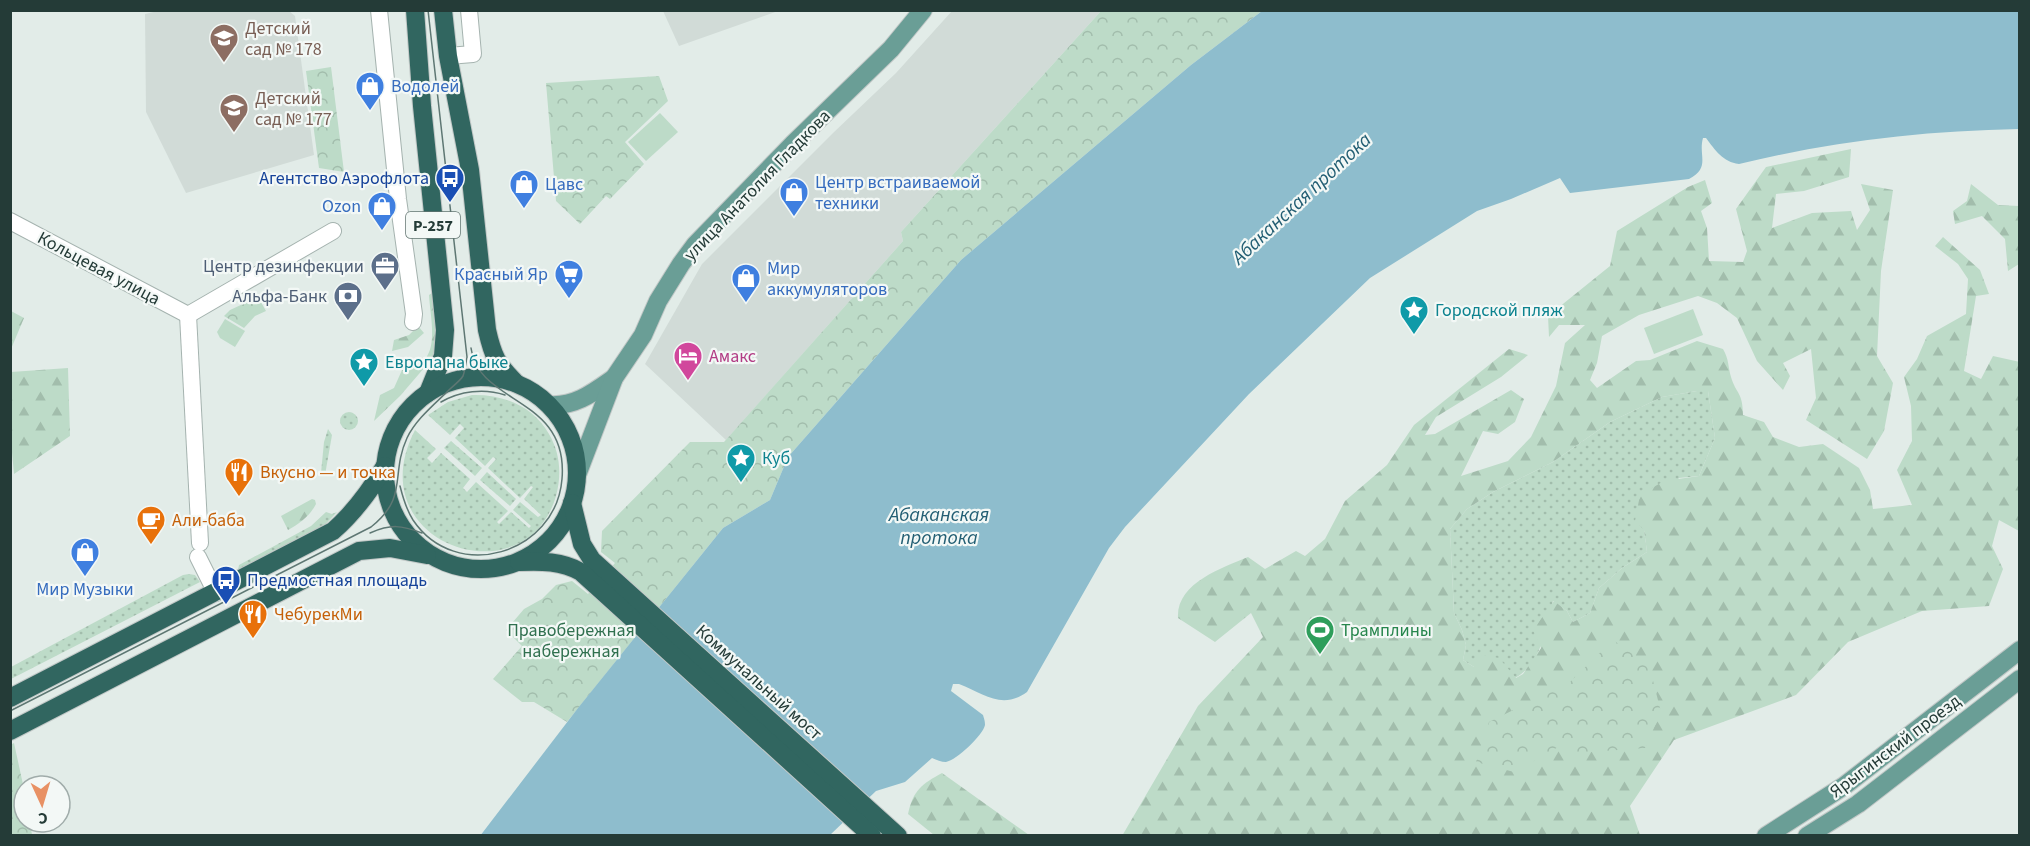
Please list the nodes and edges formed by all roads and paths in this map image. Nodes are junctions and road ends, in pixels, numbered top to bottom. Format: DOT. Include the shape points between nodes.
graph roads {
  1 [pos="380,10"];
  2 [pos="415,10"];
  3 [pos="443,10"];
  4 [pos="469,10"];
  5 [pos="924,10"];
  6 [pos="448,56"];
  7 [pos="10,221"];
  8 [pos="333,231"];
  9 [pos="188,315"];
  10 [pos="413,322"];
  11 [pos="615,378"];
  12 [pos="516,383"];
  13 [pos="428,393"];
  14 [pos="549,405"];
  15 [pos="385,466"];
  16 [pos="577,475"];
  17 [pos="572,503"];
  18 [pos="432,555"];
  19 [pos="517,562"];
  20 [pos="586,566"];
  21 [pos="216,593"];
  22 [pos="2019,650"];
  23 [pos="2019,679"];
  24 [pos="10,698"];
  25 [pos="10,731"];
  26 [pos="1831,795"];
  27 [pos="1844,814"];
  28 [pos="872,836"];
  29 [pos="898,836"];
  30 [pos="1766,836"];
  31 [pos="1807,836"];
  1 -- 10 [label="street"];
  2 -- 13 [label="highway, Р-257" via="445,330 443,356"];
  3 -- 6 [label="highway, Р-257"];
  4 -- 6 [label="street" via="473,54"];
  5 -- 11 [label="main road, улица Анатолия Гладкова" via="875,65 695,245"];
  6 -- 12 [label="highway, Р-257" via="470,170 487,330 499,366"];
  7 -- 9 [label="street, Кольцевая улица"];
  8 -- 9 [label="street"];
  9 -- 21 [label="street" via="199,550"];
  11 -- 14 [label="main road" via="577,402"];
  11 -- 16 [label="main road"];
  12 -- 13 [label="highway, Р-257" via="471,377"];
  12 -- 14 [label="highway, Р-257"];
  13 -- 15 [label="highway, Р-257" via="394,431"];
  14 -- 16 [label="highway, Р-257" via="568,432"];
  15 -- 18 [label="highway, Р-257" via="387,492 396,517 411,539"];
  15 -- 21 [label="highway" via="368,494 333,531"];
  16 -- 17 [label="highway, Р-257"];
  17 -- 19 [label="highway, Р-257" via="551,538"];
  17 -- 20 [label="highway"];
  18 -- 19 [label="highway, Р-257" via="444,562 476,569"];
  18 -- 25 [label="highway" via="390,548 359,551"];
  19 -- 20 [label="highway"];
  20 -- 28 [label="highway, Коммунальный мост"];
  20 -- 29 [label="highway, Коммунальный мост"];
  21 -- 24 [label="highway"];
  22 -- 26 [label="main road, Ярыгинский проезд"];
  23 -- 27 [label="main road, Ярыгинский проезд"];
  26 -- 27 [label="main road"];
  26 -- 30 [label="main road, Ярыгинский проезд"];
  27 -- 31 [label="main road, Ярыгинский проезд"];
}
